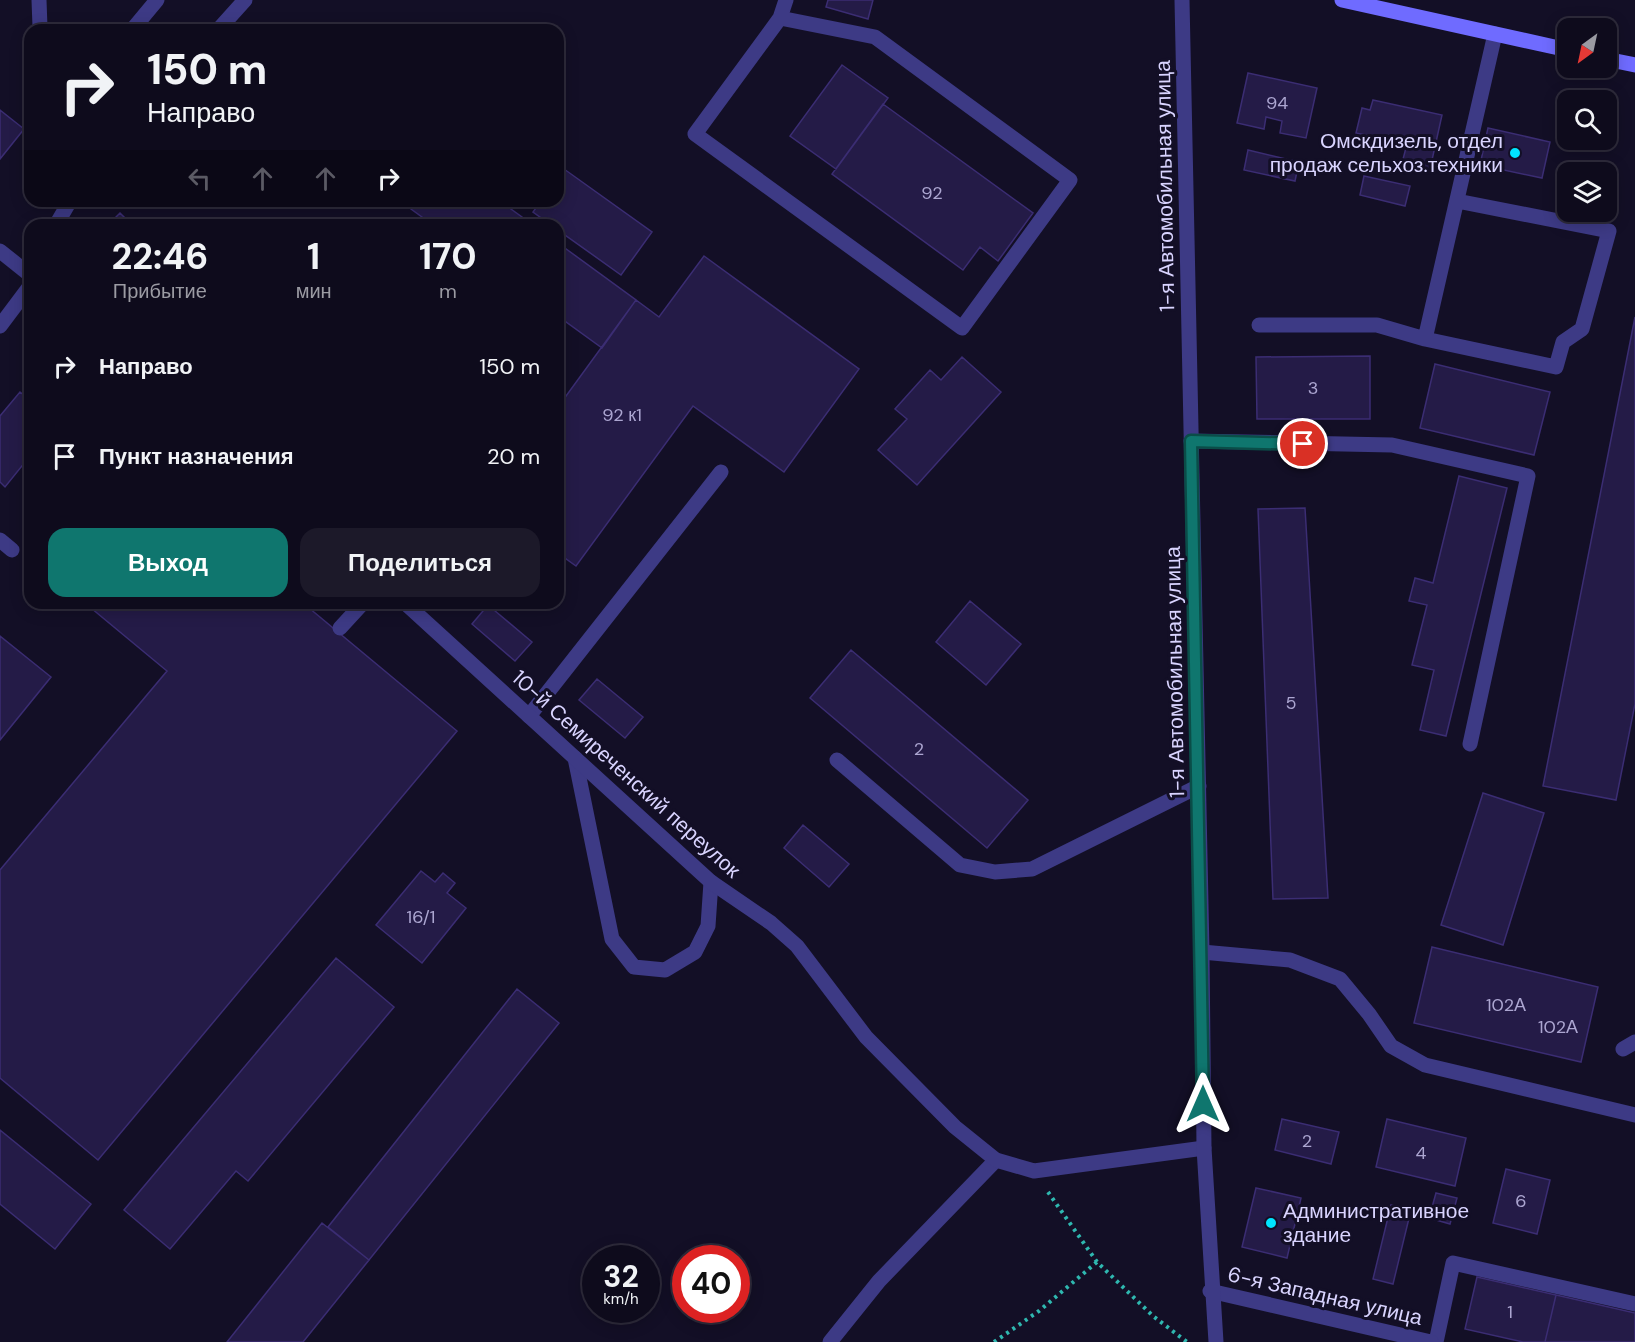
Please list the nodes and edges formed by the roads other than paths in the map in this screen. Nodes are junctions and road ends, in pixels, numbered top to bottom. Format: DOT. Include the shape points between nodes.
graph roads {
  1 [pos="39,0"];
  2 [pos="157,0"];
  3 [pos="245,0"];
  4 [pos="786,0"];
  5 [pos="1182,0"];
  6 [pos="1342,0"];
  7 [pos="780,18"];
  8 [pos="40,24"];
  9 [pos="137,24"];
  10 [pos="223,24"];
  11 [pos="1495,34"];
  12 [pos="1557,48"];
  13 [pos="1617,61"];
  14 [pos="1635,65"];
  15 [pos="1457,201"];
  16 [pos="0,252"];
  17 [pos="24,270"];
  18 [pos="24,294"];
  19 [pos="1259,325"];
  20 [pos="0,326"];
  21 [pos="1425,339"];
  22 [pos="1191,441"];
  23 [pos="721,472"];
  24 [pos="0,540"];
  25 [pos="12,550"];
  26 [pos="357,609"];
  27 [pos="412,609"];
  28 [pos="340,628"];
  29 [pos="529,716"];
  30 [pos="1470,744"];
  31 [pos="575,758"];
  32 [pos="837,760"];
  33 [pos="1199,786"];
  34 [pos="711,882"];
  35 [pos="1202,952"];
  36 [pos="1635,1115"];
  37 [pos="1204,1148"];
  38 [pos="996,1160"];
  39 [pos="1210,1291"];
  40 [pos="1635,1304"];
  41 [pos="830,1342"];
  42 [pos="1216,1342"];
  43 [pos="1431,1342"];
  44 [pos="1436,1342"];
  1 -- 8 [label="street"];
  2 -- 9 [label="street"];
  3 -- 10 [label="street"];
  4 -- 7 [label="street"];
  5 -- 22 [label="street, 1-я Автомобильная улица"];
  6 -- 11 [label="main road"];
  7 -- 7 [label="street" via="875,37 1070,180 962,328 695,134"];
  11 -- 12 [label="main road"];
  11 -- 15 [label="street"];
  13 -- 14 [label="main road"];
  15 -- 21 [label="street"];
  15 -- 21 [label="street" via="1609,231 1582,329 1563,342 1556,367"];
  16 -- 17 [label="street"];
  18 -- 20 [label="street"];
  19 -- 21 [label="street" via="1377,325"];
  22 -- 30 [label="street" via="1392,446 1528,476"];
  22 -- 33 [label="street, 1-я Автомобильная улица"];
  23 -- 29 [label="street"];
  24 -- 25 [label="street"];
  26 -- 28 [label="street"];
  27 -- 29 [label="street, 10-й Семиреченский переулок"];
  29 -- 31 [label="street, 10-й Семиреченский переулок"];
  31 -- 34 [label="street, 10-й Семиреченский переулок"];
  31 -- 34 [label="street" via="612,939 634,967 665,970 695,952 708,926"];
  32 -- 33 [label="street" via="960,865 995,872 1032,869"];
  33 -- 35 [label="street, 1-я Автомобильная улица"];
  34 -- 38 [label="street, 10-й Семиреченский переулок" via="797,946 866,1038 955,1127"];
  35 -- 36 [label="street" via="1290,960 1340,979 1391,1046 1425,1065"];
  35 -- 37 [label="street, 1-я Автомобильная улица"];
  37 -- 38 [label="street, 10-й Семиреченский переулок" via="1034,1171"];
  37 -- 39 [label="street, 1-я Автомобильная улица"];
  38 -- 41 [label="street" via="879,1281"];
  39 -- 42 [label="street, 1-я Автомобильная улица"];
  39 -- 43 [label="street, 6-я Западная улица"];
  40 -- 44 [label="street" via="1453,1263"];
}
